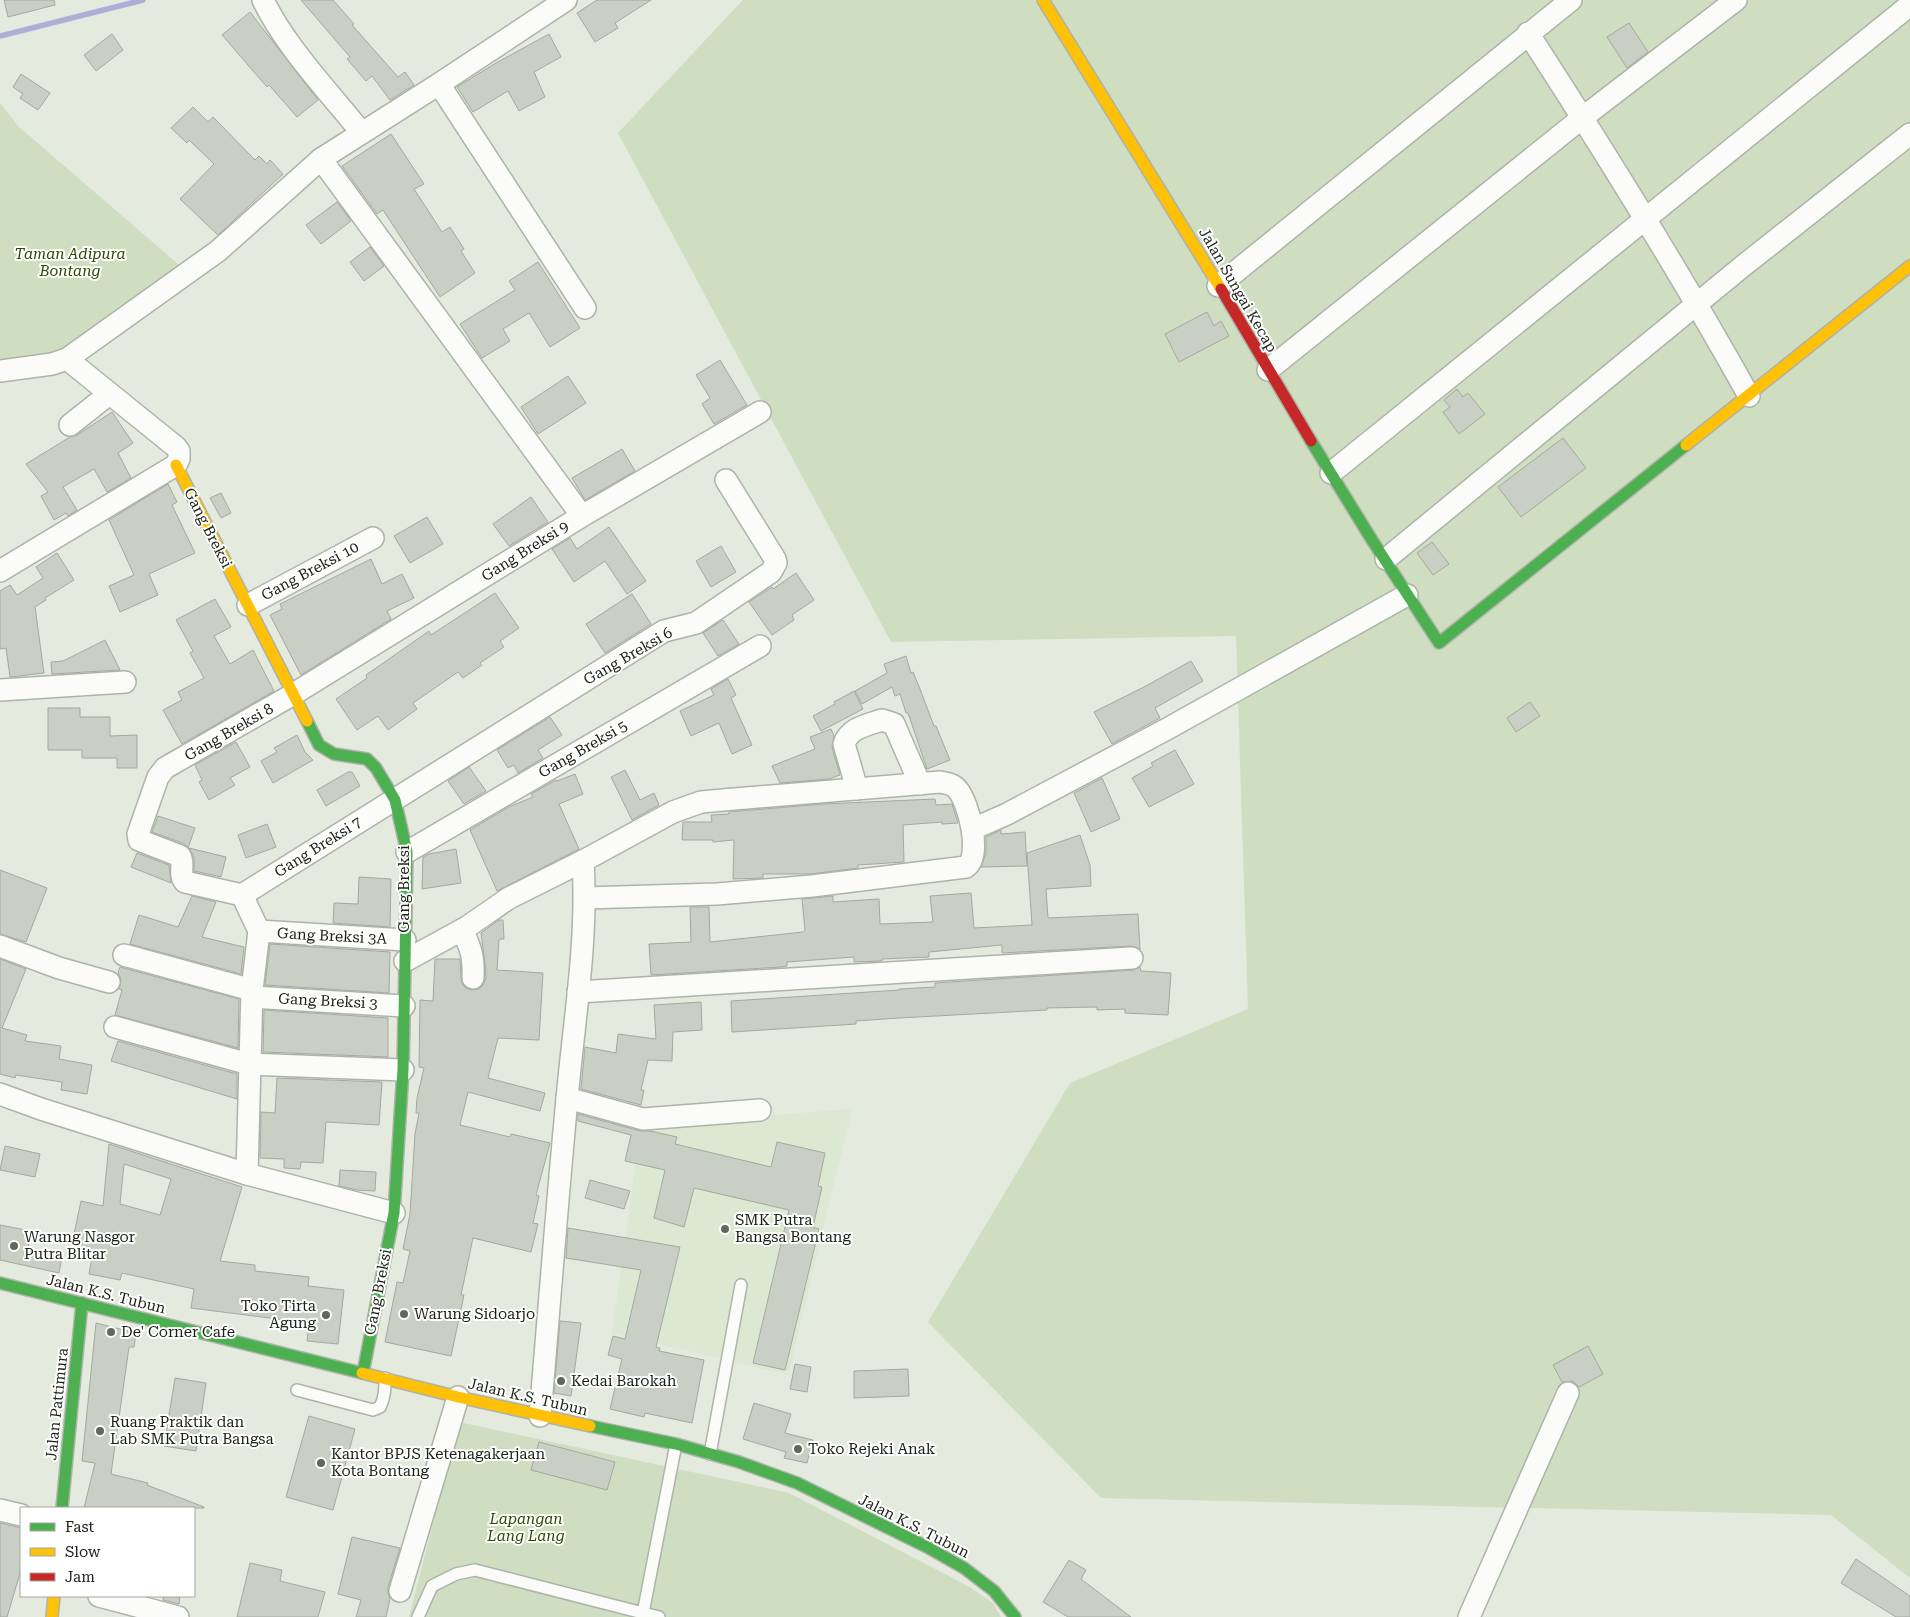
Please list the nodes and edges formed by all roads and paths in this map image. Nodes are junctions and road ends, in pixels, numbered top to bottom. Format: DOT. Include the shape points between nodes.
graph roads {
  1 [pos="263,0"];
  2 [pos="566,0"];
  3 [pos="1043,0"];
  4 [pos="1571,0"];
  5 [pos="1736,0"];
  6 [pos="1910,5"];
  7 [pos="1528,33"];
  8 [pos="439,84"];
  9 [pos="1582,118"];
  10 [pos="361,132"];
  11 [pos="1910,134"];
  12 [pos="321,159"];
  13 [pos="1645,220"];
  14 [pos="1910,266"];
  15 [pos="1218,286"];
  16 [pos="1698,304"];
  17 [pos="585,308"];
  18 [pos="67,359"];
  19 [pos="1268,370"];
  20 [pos="0,371"];
  21 [pos="109,394"];
  22 [pos="1749,396"];
  23 [pos="760,412"];
  24 [pos="70,426"];
  25 [pos="176,465"];
  26 [pos="1331,473"];
  27 [pos="726,480"];
  28 [pos="582,516"];
  29 [pos="373,538"];
  30 [pos="1386,559"];
  31 [pos="0,570"];
  32 [pos="1407,595"];
  33 [pos="248,605"];
  34 [pos="760,646"];
  35 [pos="125,682"];
  36 [pos="0,690"];
  37 [pos="292,695"];
  38 [pos="920,784"];
  39 [pos="857,789"];
  40 [pos="394,800"];
  41 [pos="973,829"];
  42 [pos="407,852"];
  43 [pos="583,862"];
  44 [pos="242,895"];
  45 [pos="585,898"];
  46 [pos="462,930"];
  47 [pos="259,932"];
  48 [pos="0,946"];
  49 [pos="405,950"];
  50 [pos="124,955"];
  51 [pos="1132,958"];
  52 [pos="473,978"];
  53 [pos="109,982"];
  54 [pos="578,992"];
  55 [pos="252,993"];
  56 [pos="404,1006"];
  57 [pos="115,1027"];
  58 [pos="249,1064"];
  59 [pos="402,1070"];
  60 [pos="0,1094"];
  61 [pos="567,1098"];
  62 [pos="760,1110"];
  63 [pos="247,1174"];
  64 [pos="394,1213"];
  65 [pos="0,1283"];
  66 [pos="741,1285"];
  67 [pos="82,1303"];
  68 [pos="363,1373"];
  69 [pos="385,1378"];
  70 [pos="297,1390"];
  71 [pos="1568,1393"];
  72 [pos="458,1397"];
  73 [pos="540,1416"];
  74 [pos="676,1444"];
  75 [pos="710,1454"];
  76 [pos="62,1507"];
  77 [pos="0,1510"];
  78 [pos="20,1515"];
  79 [pos="400,1590"];
  80 [pos="54,1597"];
  81 [pos="103,1597"];
  82 [pos="643,1613"];
  83 [pos="52,1617"];
  84 [pos="178,1617"];
  85 [pos="418,1617"];
  86 [pos="659,1617"];
  87 [pos="1015,1617"];
  88 [pos="1469,1617"];
  1 -- 10 [label="street" via="287,40"];
  2 -- 8 [label="street"];
  3 -- 15 [label="street, Jalan Sungai Kecap"];
  4 -- 7 [label="street"];
  5 -- 9 [label="street"];
  6 -- 13 [label="street"];
  7 -- 9 [label="street"];
  7 -- 15 [label="street"];
  8 -- 10 [label="street"];
  8 -- 17 [label="street"];
  9 -- 13 [label="street"];
  9 -- 19 [label="street"];
  10 -- 12 [label="street"];
  11 -- 16 [label="street"];
  12 -- 18 [label="street" via="218,251"];
  12 -- 28 [label="street"];
  13 -- 16 [label="street"];
  13 -- 26 [label="street"];
  14 -- 22 [label="street"];
  15 -- 19 [label="street, Jalan Sungai Kecap"];
  16 -- 22 [label="street"];
  16 -- 30 [label="street"];
  18 -- 20 [label="street"];
  18 -- 21 [label="street, Gang Breksi"];
  19 -- 26 [label="street, Jalan Sungai Kecap"];
  21 -- 24 [label="street"];
  21 -- 25 [label="street, Gang Breksi" via="176,447 180,455"];
  22 -- 32 [label="street, Jalan Sungai Kecap" via="1439,643"];
  23 -- 28 [label="street, Gang Breksi 9"];
  25 -- 31 [label="street"];
  25 -- 33 [label="street, Gang Breksi"];
  26 -- 30 [label="street, Jalan Sungai Kecap"];
  27 -- 40 [label="street, Gang Breksi 6" via="775,559 771,572 696,622 664,631"];
  28 -- 37 [label="street, Gang Breksi 9"];
  29 -- 33 [label="street, Gang Breksi 10"];
  30 -- 32 [label="street, Jalan Sungai Kecap"];
  32 -- 41 [label="street" via="1167,729 1008,814"];
  33 -- 37 [label="street, Gang Breksi"];
  34 -- 42 [label="street, Gang Breksi 5"];
  35 -- 36 [label="street"];
  37 -- 40 [label="street, Gang Breksi" via="319,745 334,754 362,757 372,762"];
  37 -- 44 [label="street, Gang Breksi 8" via="165,768 158,777 138,834 139,840 180,856 185,882"];
  38 -- 39 [label="street"];
  38 -- 39 [label="street" via="894,724 882,720 851,732 844,744"];
  38 -- 41 [label="street" via="945,783 957,788 964,798"];
  39 -- 43 [label="street" via="701,802 673,812"];
  40 -- 42 [label="street, Gang Breksi"];
  40 -- 44 [label="street, Gang Breksi 7"];
  41 -- 45 [label="street" via="972,860 966,867 717,894"];
  42 -- 49 [label="street, Gang Breksi"];
  43 -- 45 [label="street"];
  43 -- 46 [label="street" via="509,898"];
  44 -- 47 [label="street"];
  45 -- 54 [label="street"];
  46 -- 49 [label="street"];
  46 -- 52 [label="street" via="472,950"];
  47 -- 49 [label="street, Gang Breksi 3A"];
  47 -- 55 [label="street"];
  48 -- 53 [label="street"];
  49 -- 56 [label="street, Gang Breksi"];
  50 -- 55 [label="street, Gang Breksi 3"];
  51 -- 54 [label="street"];
  54 -- 61 [label="street"];
  55 -- 56 [label="street, Gang Breksi 3"];
  55 -- 58 [label="street"];
  56 -- 59 [label="street, Gang Breksi"];
  57 -- 58 [label="street"];
  58 -- 59 [label="street"];
  58 -- 63 [label="street"];
  59 -- 64 [label="street, Gang Breksi"];
  60 -- 63 [label="street" via="41,1110"];
  61 -- 62 [label="street" via="642,1118"];
  61 -- 73 [label="street"];
  63 -- 64 [label="street"];
  64 -- 68 [label="street, Gang Breksi"];
  65 -- 67 [label="street, Jalan K.S. Tubun"];
  66 -- 75 [label="lane"];
  67 -- 68 [label="street, Jalan K.S. Tubun"];
  67 -- 76 [label="street, Jalan Pattimura"];
  68 -- 69 [label="street, Jalan K.S. Tubun"];
  69 -- 70 [label="lane" via="383,1401 373,1410"];
  69 -- 72 [label="street, Jalan K.S. Tubun"];
  71 -- 88 [label="street"];
  72 -- 73 [label="street, Jalan K.S. Tubun"];
  72 -- 79 [label="street"];
  73 -- 74 [label="street, Jalan K.S. Tubun"];
  74 -- 75 [label="street, Jalan K.S. Tubun"];
  74 -- 82 [label="lane"];
  75 -- 87 [label="street, Jalan K.S. Tubun" via="797,1483 927,1547 964,1568 994,1591"];
  77 -- 78 [label="street"];
  80 -- 83 [label="street"];
  81 -- 84 [label="street"];
  82 -- 85 [label="lane" via="474,1570 456,1574 432,1586"];
  82 -- 86 [label="lane"];
}
